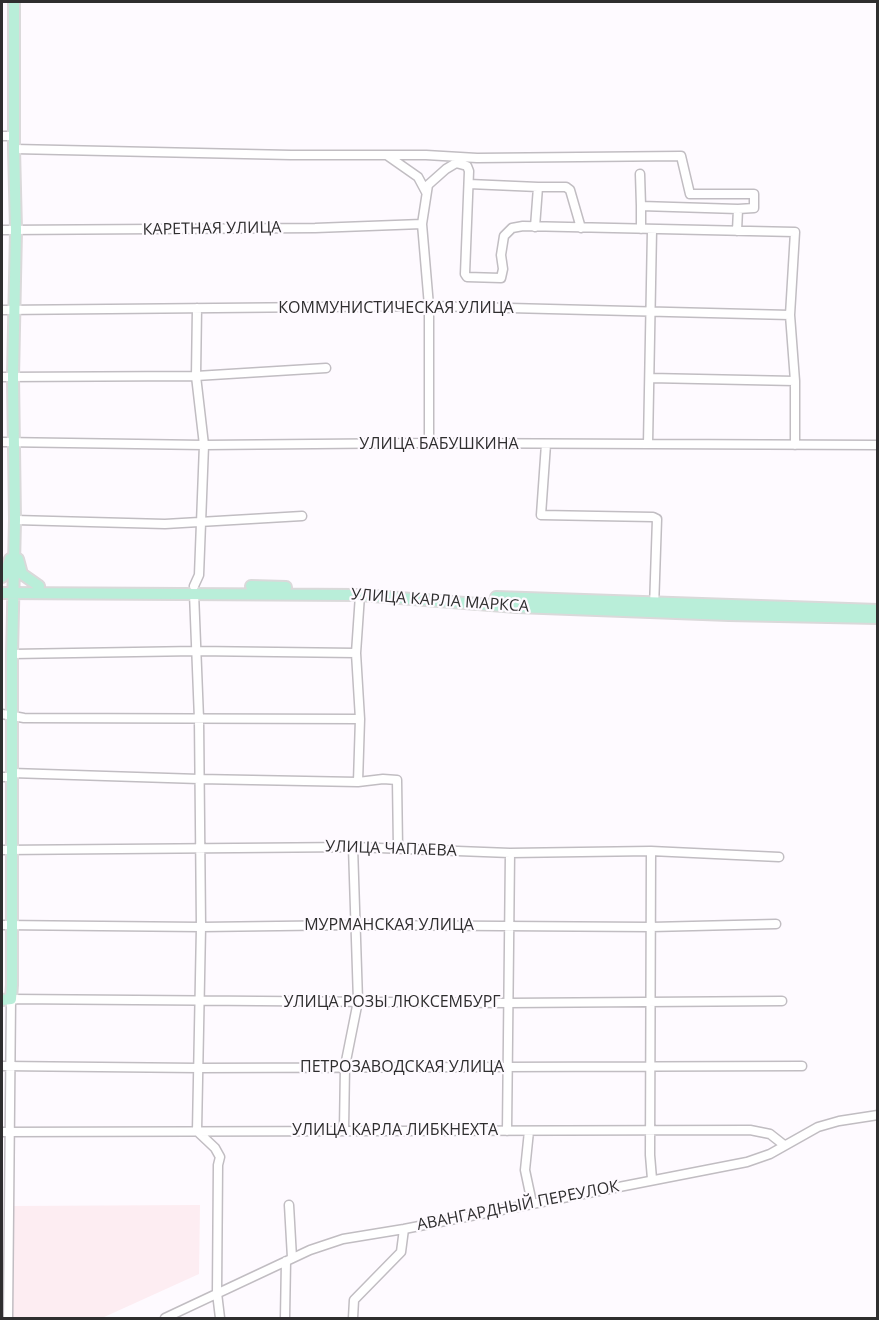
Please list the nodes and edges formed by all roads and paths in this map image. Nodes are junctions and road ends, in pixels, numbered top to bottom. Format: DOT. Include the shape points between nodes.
graph roads {
  1 [pos="14,2"];
  2 [pos="2,136"];
  3 [pos="14,136"];
  4 [pos="14,148"];
  5 [pos="387,156"];
  6 [pos="461,160"];
  7 [pos="640,174"];
  8 [pos="468,184"];
  9 [pos="538,187"];
  10 [pos="426,192"];
  11 [pos="690,194"];
  12 [pos="641,206"];
  13 [pos="698,208"];
  14 [pos="738,209"];
  15 [pos="422,224"];
  16 [pos="535,227"];
  17 [pos="581,228"];
  18 [pos="641,229"];
  19 [pos="2,230"];
  20 [pos="16,230"];
  21 [pos="652,230"];
  22 [pos="737,231"];
  23 [pos="429,306"];
  24 [pos="197,308"];
  25 [pos="2,310"];
  26 [pos="15,310"];
  27 [pos="652,311"];
  28 [pos="790,315"];
  29 [pos="326,368"];
  30 [pos="196,376"];
  31 [pos="2,377"];
  32 [pos="13,377"];
  33 [pos="650,378"];
  34 [pos="795,381"];
  35 [pos="2,442"];
  36 [pos="15,442"];
  37 [pos="429,443"];
  38 [pos="546,444"];
  39 [pos="648,444"];
  40 [pos="204,445"];
  41 [pos="795,445"];
  42 [pos="878,445"];
  43 [pos="302,516"];
  44 [pos="15,520"];
  45 [pos="201,523"];
  46 [pos="14,544"];
  47 [pos="2,577"];
  48 [pos="2,586"];
  49 [pos="39,586"];
  50 [pos="14,590"];
  51 [pos="194,590"];
  52 [pos="2,593"];
  53 [pos="360,595"];
  54 [pos="654,607"];
  55 [pos="878,610"];
  56 [pos="878,618"];
  57 [pos="196,651"];
  58 [pos="356,653"];
  59 [pos="12,654"];
  60 [pos="7,715"];
  61 [pos="199,719"];
  62 [pos="360,719"];
  63 [pos="8,776"];
  64 [pos="199,779"];
  65 [pos="358,782"];
  66 [pos="200,847"];
  67 [pos="353,847"];
  68 [pos="398,848"];
  69 [pos="7,850"];
  70 [pos="651,851"];
  71 [pos="510,853"];
  72 [pos="779,857"];
  73 [pos="776,924"];
  74 [pos="6,925"];
  75 [pos="355,925"];
  76 [pos="509,925"];
  77 [pos="201,927"];
  78 [pos="651,927"];
  79 [pos="6,999"];
  80 [pos="358,1001"];
  81 [pos="782,1001"];
  82 [pos="200,1002"];
  83 [pos="651,1002"];
  84 [pos="508,1003"];
  85 [pos="6,1066"];
  86 [pos="345,1066"];
  87 [pos="651,1066"];
  88 [pos="802,1066"];
  89 [pos="508,1067"];
  90 [pos="198,1068"];
  91 [pos="878,1115"];
  92 [pos="344,1130"];
  93 [pos="651,1130"];
  94 [pos="197,1131"];
  95 [pos="507,1131"];
  96 [pos="529,1131"];
  97 [pos="5,1132"];
  98 [pos="784,1145"];
  99 [pos="5,1150"];
  100 [pos="652,1179"];
  101 [pos="532,1203"];
  102 [pos="289,1205"];
  103 [pos="404,1229"];
  104 [pos="289,1260"];
  105 [pos="217,1293"];
  106 [pos="8,1318"];
  107 [pos="165,1318"];
  108 [pos="220,1318"];
  109 [pos="285,1318"];
  110 [pos="353,1318"];
  1 -- 3 [label="main road"];
  2 -- 3 [label="street"];
  3 -- 4 [label="main road"];
  4 -- 5 [label="street"];
  4 -- 20 [label="main road"];
  5 -- 6 [label="street" via="426,155"];
  5 -- 10 [label="street" via="418,177"];
  6 -- 8 [label="street" via="469,171"];
  6 -- 10 [label="street" via="431,182"];
  6 -- 11 [label="street" via="681,156"];
  7 -- 12 [label="street"];
  8 -- 9 [label="street"];
  8 -- 16 [label="street" via="465,276 501,278 504,236 512,228"];
  9 -- 16 [label="street"];
  9 -- 17 [label="street" via="570,190"];
  10 -- 15 [label="street"];
  11 -- 13 [label="street"];
  11 -- 14 [label="street" via="754,194 754,208"];
  12 -- 13 [label="street"];
  12 -- 18 [label="street"];
  13 -- 14 [label="street"];
  14 -- 22 [label="street"];
  15 -- 20 [label="street, КАРЕТНАЯ УЛИЦА"];
  15 -- 23 [label="street"];
  16 -- 17 [label="street"];
  17 -- 18 [label="street"];
  18 -- 21 [label="street"];
  19 -- 20 [label="street, КАРЕТНАЯ УЛИЦА"];
  20 -- 26 [label="main road"];
  21 -- 22 [label="street"];
  21 -- 27 [label="street"];
  22 -- 28 [label="street" via="795,232"];
  23 -- 24 [label="street, КОММУНИСТИЧЕСКАЯ УЛИЦА"];
  23 -- 27 [label="street, КОММУНИСТИЧЕСКАЯ УЛИЦА"];
  23 -- 37 [label="street"];
  24 -- 26 [label="street, КОММУНИСТИЧЕСКАЯ УЛИЦА"];
  24 -- 30 [label="street"];
  25 -- 26 [label="street, КОММУНИСТИЧЕСКАЯ УЛИЦА"];
  26 -- 32 [label="main road"];
  27 -- 28 [label="street, КОММУНИСТИЧЕСКАЯ УЛИЦА"];
  27 -- 33 [label="street"];
  28 -- 34 [label="street"];
  29 -- 30 [label="street"];
  30 -- 32 [label="street"];
  30 -- 40 [label="street"];
  31 -- 32 [label="street"];
  32 -- 36 [label="main road"];
  33 -- 34 [label="street"];
  33 -- 39 [label="street"];
  34 -- 41 [label="street"];
  35 -- 36 [label="street, УЛИЦА БАБУШКИНА"];
  36 -- 40 [label="street, УЛИЦА БАБУШКИНА"];
  36 -- 44 [label="main road"];
  37 -- 38 [label="street, УЛИЦА БАБУШКИНА"];
  37 -- 40 [label="street, УЛИЦА БАБУШКИНА"];
  38 -- 39 [label="street, УЛИЦА БАБУШКИНА"];
  38 -- 54 [label="street" via="541,515 657,519"];
  39 -- 41 [label="street, УЛИЦА БАБУШКИНА"];
  40 -- 45 [label="street"];
  41 -- 42 [label="street, УЛИЦА БАБУШКИНА"];
  43 -- 45 [label="street"];
  44 -- 45 [label="street"];
  44 -- 46 [label="main road"];
  45 -- 51 [label="street" via="199,575"];
  46 -- 47 [label="main road"];
  46 -- 49 [label="main road" via="22,574"];
  46 -- 50 [label="main road"];
  48 -- 50 [label="main road, УЛИЦА КАРЛА МАРКСА"];
  49 -- 50 [label="main road, УЛИЦА КАРЛА МАРКСА"];
  49 -- 51 [label="main road, УЛИЦА КАРЛА МАРКСА"];
  50 -- 51 [label="main road, УЛИЦА КАРЛА МАРКСА"];
  50 -- 52 [label="main road, УЛИЦА КАРЛА МАРКСА"];
  50 -- 59 [label="main road"];
  51 -- 53 [label="main road, УЛИЦА КАРЛА МАРКСА"];
  51 -- 54 [label="main road, УЛИЦА КАРЛА МАРКСА" via="360,589"];
  51 -- 57 [label="street"];
  53 -- 54 [label="main road, УЛИЦА КАРЛА МАРКСА" via="517,607"];
  53 -- 58 [label="street"];
  54 -- 55 [label="main road, УЛИЦА КАРЛА МАРКСА"];
  54 -- 56 [label="main road, УЛИЦА КАРЛА МАРКСА"];
  57 -- 58 [label="street"];
  57 -- 59 [label="street"];
  57 -- 61 [label="street"];
  58 -- 62 [label="street"];
  59 -- 60 [label="main road"];
  60 -- 61 [label="street"];
  60 -- 63 [label="main road"];
  61 -- 62 [label="street"];
  61 -- 64 [label="street"];
  62 -- 65 [label="street"];
  63 -- 64 [label="street"];
  63 -- 69 [label="main road"];
  64 -- 65 [label="street"];
  64 -- 66 [label="street"];
  65 -- 68 [label="street" via="397,780"];
  66 -- 67 [label="street, УЛИЦА ЧАПАЕВА"];
  66 -- 69 [label="street, УЛИЦА ЧАПАЕВА"];
  66 -- 77 [label="street"];
  67 -- 68 [label="street, УЛИЦА ЧАПАЕВА"];
  67 -- 75 [label="street"];
  68 -- 71 [label="street, УЛИЦА ЧАПАЕВА"];
  69 -- 74 [label="main road"];
  70 -- 71 [label="street, УЛИЦА ЧАПАЕВА"];
  70 -- 72 [label="street, УЛИЦА ЧАПАЕВА"];
  70 -- 78 [label="street"];
  71 -- 76 [label="street"];
  73 -- 78 [label="street, МУРМАНСКАЯ УЛИЦА"];
  74 -- 77 [label="street, МУРМАНСКАЯ УЛИЦА"];
  74 -- 79 [label="main road"];
  75 -- 76 [label="street, МУРМАНСКАЯ УЛИЦА"];
  75 -- 77 [label="street, МУРМАНСКАЯ УЛИЦА"];
  75 -- 80 [label="street"];
  76 -- 78 [label="street, МУРМАНСКАЯ УЛИЦА"];
  76 -- 84 [label="street"];
  77 -- 82 [label="street"];
  78 -- 83 [label="street"];
  79 -- 82 [label="street, УЛИЦА РОЗЫ ЛЮКСЕМБУРГ"];
  79 -- 85 [label="street"];
  80 -- 82 [label="street, УЛИЦА РОЗЫ ЛЮКСЕМБУРГ"];
  80 -- 84 [label="street, УЛИЦА РОЗЫ ЛЮКСЕМБУРГ"];
  80 -- 86 [label="street"];
  81 -- 83 [label="street, УЛИЦА РОЗЫ ЛЮКСЕМБУРГ"];
  82 -- 90 [label="street"];
  83 -- 84 [label="street, УЛИЦА РОЗЫ ЛЮКСЕМБУРГ"];
  83 -- 87 [label="street"];
  84 -- 89 [label="street"];
  85 -- 90 [label="street, ПЕТРОЗАВОДСКАЯ УЛИЦА"];
  85 -- 97 [label="street"];
  86 -- 89 [label="street, ПЕТРОЗАВОДСКАЯ УЛИЦА"];
  86 -- 90 [label="street, ПЕТРОЗАВОДСКАЯ УЛИЦА"];
  86 -- 92 [label="street"];
  87 -- 88 [label="street, ПЕТРОЗАВОДСКАЯ УЛИЦА"];
  87 -- 89 [label="street, ПЕТРОЗАВОДСКАЯ УЛИЦА"];
  87 -- 93 [label="street"];
  89 -- 95 [label="street"];
  90 -- 94 [label="street"];
  91 -- 98 [label="street, АВАНГАРДНЫЙ ПЕРЕУЛОК" via="826,1125"];
  92 -- 94 [label="street, УЛИЦА КАРЛА ЛИБКНЕХТА"];
  92 -- 95 [label="street, УЛИЦА КАРЛА ЛИБКНЕХТА"];
  93 -- 96 [label="street, УЛИЦА КАРЛА ЛИБКНЕХТА"];
  93 -- 98 [label="street, УЛИЦА КАРЛА ЛИБКНЕХТА" via="750,1130 770,1134"];
  93 -- 100 [label="street"];
  94 -- 97 [label="street, УЛИЦА КАРЛА ЛИБКНЕХТА"];
  94 -- 105 [label="street" via="220,1156"];
  95 -- 96 [label="street, УЛИЦА КАРЛА ЛИБКНЕХТА"];
  96 -- 101 [label="street" via="525,1170"];
  97 -- 99 [label="street"];
  98 -- 100 [label="street, АВАНГАРДНЫЙ ПЕРЕУЛОК" via="747,1162"];
  99 -- 106 [label="street"];
  100 -- 101 [label="street, АВАНГАРДНЫЙ ПЕРЕУЛОК"];
  101 -- 103 [label="street, АВАНГАРДНЫЙ ПЕРЕУЛОК"];
  102 -- 104 [label="street"];
  103 -- 104 [label="street, АВАНГАРДНЫЙ ПЕРЕУЛОК" via="343,1239"];
  103 -- 110 [label="street" via="402,1249 354,1300"];
  104 -- 105 [label="street, АВАНГАРДНЫЙ ПЕРЕУЛОК"];
  104 -- 109 [label="street"];
  105 -- 107 [label="street, АВАНГАРДНЫЙ ПЕРЕУЛОК"];
  105 -- 108 [label="street"];
}
